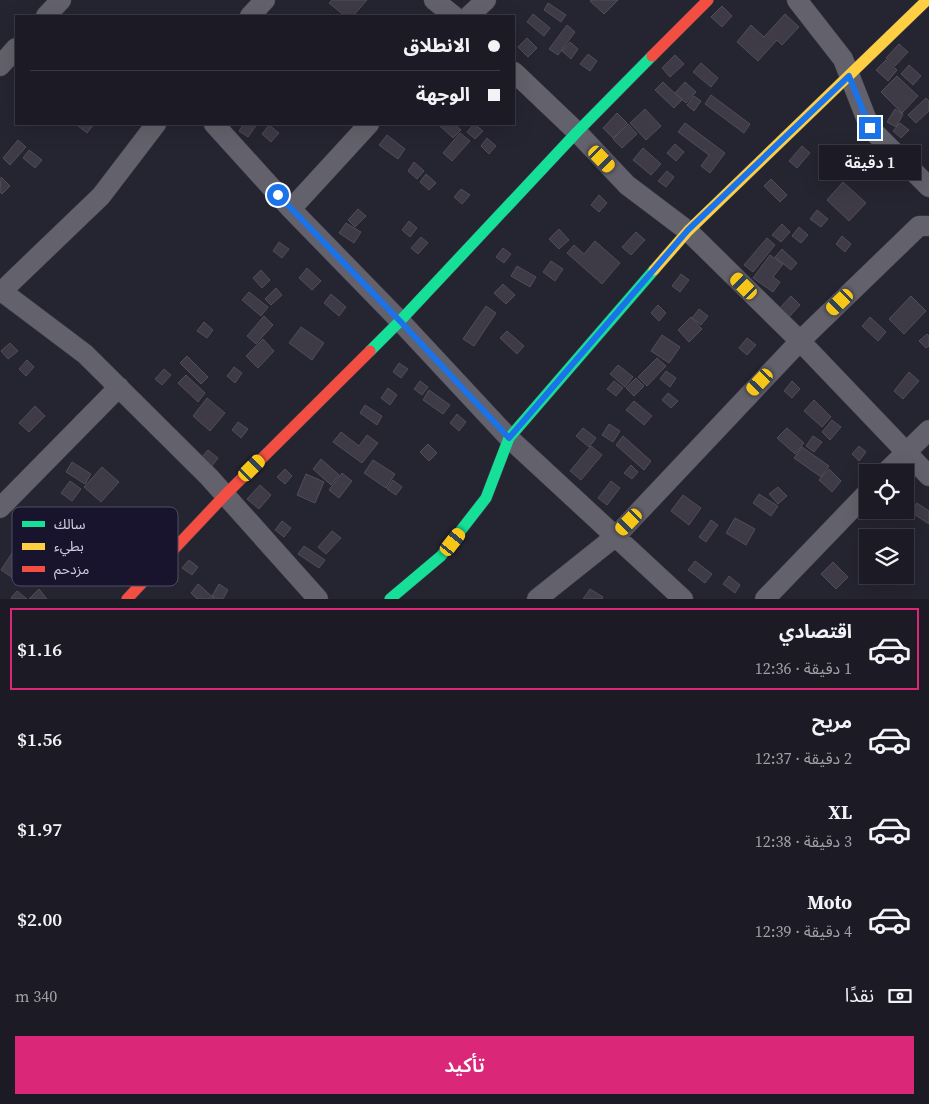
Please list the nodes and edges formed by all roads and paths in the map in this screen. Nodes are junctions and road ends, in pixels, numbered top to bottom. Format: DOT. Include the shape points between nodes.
graph roads {
  1 [pos="61,0"];
  2 [pos="265,0"];
  3 [pos="434,0"];
  4 [pos="486,0"];
  5 [pos="708,0"];
  6 [pos="797,0"];
  7 [pos="927,0"];
  8 [pos="47,15"];
  9 [pos="251,15"];
  10 [pos="453,15"];
  11 [pos="470,15"];
  12 [pos="15,49"];
  13 [pos="0,66"];
  14 [pos="515,73"];
  15 [pos="849,76"];
  16 [pos="155,125"];
  17 [pos="215,125"];
  18 [pos="368,125"];
  19 [pos="577,132"];
  20 [pos="929,187"];
  21 [pos="291,209"];
  22 [pos="929,226"];
  23 [pos="688,230"];
  24 [pos="0,292"];
  25 [pos="400,321"];
  26 [pos="800,340"];
  27 [pos="119,387"];
  28 [pos="929,430"];
  29 [pos="509,438"];
  30 [pos="906,452"];
  31 [pos="894,464"];
  32 [pos="929,476"];
  33 [pos="225,495"];
  34 [pos="859,501"];
  35 [pos="0,508"];
  36 [pos="616,536"];
  37 [pos="178,544"];
  38 [pos="138,586"];
  39 [pos="126,599"];
  40 [pos="318,599"];
  41 [pos="390,599"];
  42 [pos="537,599"];
  43 [pos="683,599"];
  44 [pos="765,599"];
  1 -- 8 [label="street"];
  2 -- 9 [label="street"];
  3 -- 10 [label="street"];
  4 -- 11 [label="street"];
  5 -- 19 [label="street"];
  6 -- 15 [label="street" via="843,58"];
  7 -- 15 [label="street"];
  12 -- 13 [label="street"];
  14 -- 19 [label="street"];
  15 -- 20 [label="street" via="870,128"];
  15 -- 23 [label="street"];
  16 -- 24 [label="street" via="101,196"];
  17 -- 21 [label="street"];
  18 -- 21 [label="street"];
  19 -- 23 [label="street" via="627,185"];
  19 -- 25 [label="street"];
  21 -- 25 [label="street"];
  22 -- 26 [label="street" via="919,226"];
  23 -- 26 [label="street"];
  23 -- 29 [label="street"];
  24 -- 27 [label="street" via="85,354"];
  25 -- 29 [label="street"];
  25 -- 33 [label="street"];
  26 -- 30 [label="street"];
  26 -- 36 [label="street"];
  27 -- 33 [label="street"];
  27 -- 35 [label="street"];
  28 -- 30 [label="street"];
  29 -- 36 [label="street"];
  29 -- 41 [label="street" via="486,498 442,556"];
  30 -- 31 [label="street"];
  30 -- 32 [label="street"];
  33 -- 37 [label="street"];
  33 -- 40 [label="street"];
  34 -- 44 [label="street"];
  36 -- 42 [label="street"];
  36 -- 43 [label="street"];
  38 -- 39 [label="street"];
}
